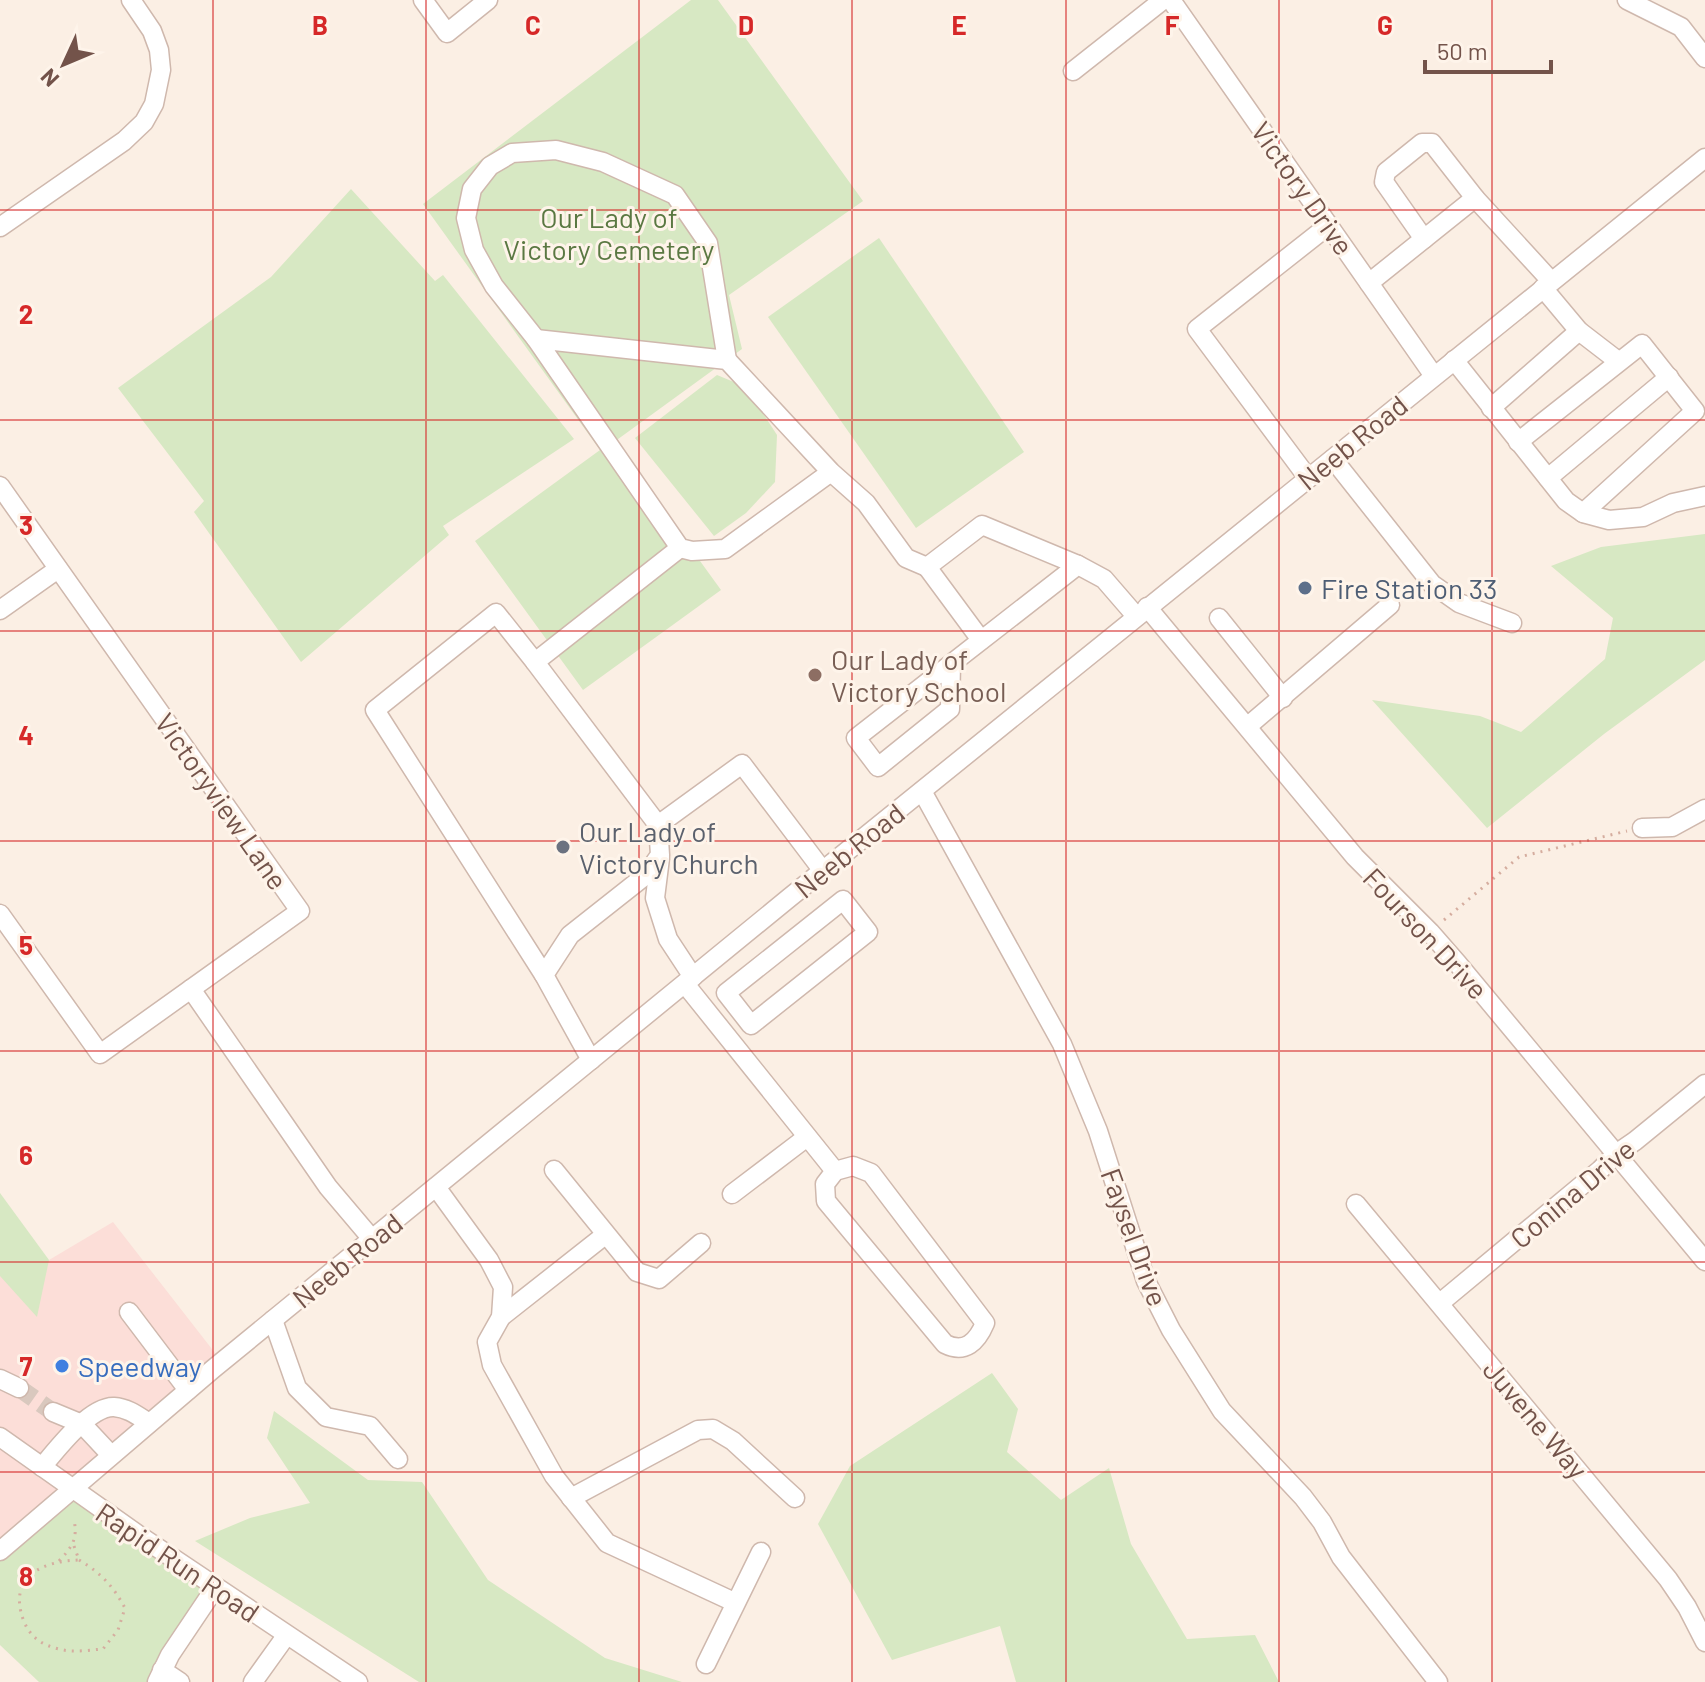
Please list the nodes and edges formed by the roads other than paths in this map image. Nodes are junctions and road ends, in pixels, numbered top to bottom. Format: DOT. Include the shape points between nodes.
graph roads {
  1 [pos="131,0"];
  2 [pos="423,0"];
  3 [pos="488,0"];
  4 [pos="1163,0"];
  5 [pos="1171,0"];
  6 [pos="1627,0"];
  7 [pos="1705,58"];
  8 [pos="1073,71"];
  9 [pos="1705,158"];
  10 [pos="1475,198"];
  11 [pos="1329,225"];
  12 [pos="0,227"];
  13 [pos="1424,239"];
  14 [pos="1369,283"];
  15 [pos="1547,284"];
  16 [pos="1579,331"];
  17 [pos="536,339"];
  18 [pos="727,360"];
  19 [pos="1454,360"];
  20 [pos="1618,361"];
  21 [pos="1434,376"];
  22 [pos="1669,377"];
  23 [pos="1491,408"];
  24 [pos="1518,442"];
  25 [pos="1333,459"];
  26 [pos="831,472"];
  27 [pos="1308,478"];
  28 [pos="1548,478"];
  29 [pos="0,486"];
  30 [pos="1705,496"];
  31 [pos="1583,513"];
  32 [pos="680,548"];
  33 [pos="1078,565"];
  34 [pos="927,567"];
  35 [pos="58,569"];
  36 [pos="1390,605"];
  37 [pos="0,610"];
  38 [pos="1141,611"];
  39 [pos="1219,618"];
  40 [pos="1512,623"];
  41 [pos="981,640"];
  42 [pos="535,662"];
  43 [pos="951,664"];
  44 [pos="1283,698"];
  45 [pos="1248,726"];
  46 [pos="922,791"];
  47 [pos="1705,809"];
  48 [pos="658,825"];
  49 [pos="1642,828"];
  50 [pos="660,855"];
  51 [pos="823,871"];
  52 [pos="789,898"];
  53 [pos="0,914"];
  54 [pos="811,925"];
  55 [pos="730,947"];
  56 [pos="750,974"];
  57 [pos="544,975"];
  58 [pos="689,980"];
  59 [pos="191,989"];
  60 [pos="591,1060"];
  61 [pos="1705,1084"];
  62 [pos="807,1137"];
  63 [pos="1616,1154"];
  64 [pos="554,1170"];
  65 [pos="835,1171"];
  66 [pos="436,1187"];
  67 [pos="732,1194"];
  68 [pos="1356,1204"];
  69 [pos="605,1235"];
  70 [pos="372,1239"];
  71 [pos="701,1243"];
  72 [pos="1705,1261"];
  73 [pos="1440,1303"];
  74 [pos="129,1312"];
  75 [pos="501,1317"];
  76 [pos="273,1320"];
  77 [pos="0,1379"];
  78 [pos="19,1388"];
  79 [pos="188,1390"];
  80 [pos="53,1412"];
  81 [pos="149,1423"];
  82 [pos="82,1424"];
  83 [pos="0,1437"];
  84 [pos="111,1455"];
  85 [pos="398,1459"];
  86 [pos="42,1467"];
  87 [pos="72,1490"];
  88 [pos="571,1498"];
  89 [pos="795,1498"];
  90 [pos="2,1545"];
  91 [pos="761,1552"];
  92 [pos="215,1588"];
  93 [pos="734,1602"];
  94 [pos="286,1636"];
  95 [pos="1705,1642"];
  96 [pos="706,1664"];
  97 [pos="160,1676"];
  98 [pos="180,1682"];
  99 [pos="253,1682"];
  100 [pos="358,1682"];
  101 [pos="1438,1682"];
  1 -- 12 [label="street" via="159,50 154,104 144,122"];
  2 -- 3 [label="street" via="447,33"];
  4 -- 8 [label="street"];
  5 -- 11 [label="street, Victory Drive"];
  6 -- 7 [label="street" via="1681,27"];
  9 -- 15 [label="street, Neeb Road"];
  10 -- 13 [label="street"];
  10 -- 13 [label="street" via="1432,143 1422,143 1386,172 1384,182"];
  10 -- 15 [label="street"];
  11 -- 14 [label="street, Victory Drive"];
  11 -- 27 [label="street" via="1197,329"];
  13 -- 14 [label="street"];
  14 -- 21 [label="street, Victory Drive"];
  15 -- 16 [label="street"];
  15 -- 19 [label="street, Neeb Road"];
  16 -- 20 [label="street"];
  16 -- 23 [label="street"];
  17 -- 18 [label="street"];
  17 -- 18 [label="street" via="494,286 474,250 466,218 472,189 490,166 512,153 556,150 603,162 675,195 708,243"];
  17 -- 32 [label="street"];
  18 -- 26 [label="street"];
  19 -- 21 [label="street, Neeb Road"];
  19 -- 23 [label="street"];
  20 -- 22 [label="street" via="1642,344"];
  20 -- 24 [label="street"];
  21 -- 25 [label="street, Neeb Road"];
  22 -- 28 [label="street"];
  22 -- 31 [label="street" via="1695,411"];
  23 -- 24 [label="street"];
  24 -- 28 [label="street"];
  25 -- 27 [label="street, Neeb Road"];
  25 -- 40 [label="street" via="1432,584 1459,603"];
  26 -- 32 [label="street" via="725,549"];
  26 -- 34 [label="street" via="866,503 906,558"];
  27 -- 38 [label="street, Neeb Road"];
  28 -- 31 [label="street"];
  29 -- 35 [label="street, Victoryview Lane"];
  30 -- 31 [label="street" via="1643,517 1609,520"];
  32 -- 42 [label="street"];
  33 -- 34 [label="street, Fourson Drive" via="982,525"];
  33 -- 38 [label="street, Fourson Drive" via="1104,579"];
  33 -- 41 [label="street"];
  34 -- 41 [label="street"];
  35 -- 37 [label="street"];
  35 -- 59 [label="street, Victoryview Lane" via="300,911"];
  36 -- 44 [label="street"];
  38 -- 45 [label="street, Fourson Drive"];
  38 -- 46 [label="street, Neeb Road"];
  39 -- 44 [label="street"];
  41 -- 43 [label="street"];
  42 -- 48 [label="street"];
  42 -- 57 [label="street" via="496,613 375,710"];
  43 -- 43 [label="street" via="856,738 878,767 950,709"];
  44 -- 45 [label="street"];
  45 -- 63 [label="street, Fourson Drive" via="1355,857 1430,932"];
  46 -- 51 [label="street, Neeb Road"];
  46 -- 101 [label="street, Faysel Drive" via="1062,1044 1098,1131 1146,1281 1171,1330 1222,1411 1303,1497 1341,1557"];
  47 -- 49 [label="street" via="1672,827"];
  48 -- 50 [label="street"];
  48 -- 51 [label="street" via="742,764"];
  50 -- 57 [label="street" via="646,875 570,935"];
  50 -- 58 [label="street" via="655,898"];
  51 -- 52 [label="street, Neeb Road"];
  52 -- 54 [label="street"];
  52 -- 55 [label="street, Neeb Road"];
  53 -- 59 [label="street" via="100,1054"];
  54 -- 56 [label="street"];
  54 -- 56 [label="street" via="843,900 868,932 751,1025 726,993"];
  55 -- 56 [label="street"];
  55 -- 58 [label="street, Neeb Road"];
  57 -- 60 [label="street"];
  58 -- 60 [label="street, Neeb Road"];
  58 -- 62 [label="street"];
  59 -- 70 [label="street" via="328,1187"];
  60 -- 66 [label="street, Neeb Road"];
  61 -- 63 [label="street, Conina Drive"];
  62 -- 65 [label="street"];
  62 -- 67 [label="street"];
  63 -- 72 [label="street, Fourson Drive"];
  63 -- 73 [label="street, Conina Drive"];
  64 -- 69 [label="street"];
  65 -- 65 [label="street" via="853,1166 871,1173 985,1323 966,1348 945,1344 826,1201 825,1184"];
  66 -- 70 [label="street, Neeb Road"];
  66 -- 75 [label="street" via="503,1287"];
  68 -- 73 [label="street, Juvene Way"];
  69 -- 71 [label="street" via="637,1272 659,1279"];
  69 -- 75 [label="street"];
  70 -- 76 [label="street, Neeb Road"];
  73 -- 95 [label="street, Juvene Way" via="1668,1579"];
  74 -- 79 [label="street"];
  75 -- 88 [label="street" via="487,1342 492,1365"];
  76 -- 79 [label="street, Neeb Road"];
  76 -- 85 [label="street" via="297,1388 326,1417 370,1426"];
  77 -- 78 [label="street"];
  79 -- 81 [label="street, Neeb Road"];
  80 -- 82 [label="street"];
  81 -- 82 [label="street" via="111,1407"];
  81 -- 84 [label="street, Neeb Road"];
  82 -- 84 [label="street"];
  82 -- 86 [label="street"];
  83 -- 86 [label="street, Rapid Run Road"];
  84 -- 87 [label="street, Neeb Road"];
  86 -- 87 [label="street, Rapid Run Road"];
  87 -- 90 [label="street, Neeb Road"];
  87 -- 92 [label="street, Rapid Run Road"];
  88 -- 89 [label="street" via="698,1430 713,1429"];
  88 -- 93 [label="street" via="607,1543"];
  91 -- 93 [label="street"];
  92 -- 94 [label="street, Rapid Run Road"];
  92 -- 97 [label="street"];
  93 -- 96 [label="street"];
  94 -- 99 [label="street"];
  94 -- 100 [label="street, Rapid Run Road"];
  97 -- 98 [label="street"];
}
